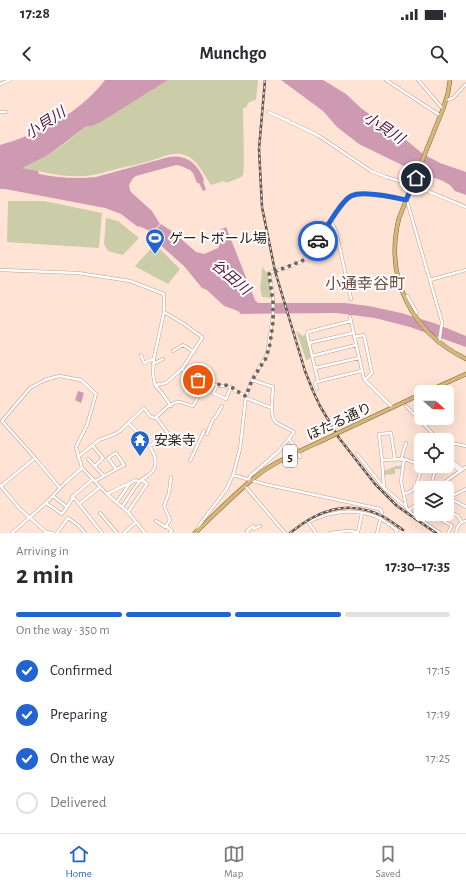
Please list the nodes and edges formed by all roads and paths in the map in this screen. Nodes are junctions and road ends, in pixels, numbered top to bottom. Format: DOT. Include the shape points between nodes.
graph roads {
  1 [pos="10,80"];
  2 [pos="386,80"];
  3 [pos="420,80"];
  4 [pos="450,80"];
  5 [pos="0,84"];
  6 [pos="466,84"];
  7 [pos="446,100"];
  8 [pos="443,109"];
  9 [pos="0,112"];
  10 [pos="6,112"];
  11 [pos="268,112"];
  12 [pos="441,116"];
  13 [pos="413,185"];
  14 [pos="406,200"];
  15 [pos="466,207"];
  16 [pos="331,220"];
  17 [pos="0,270"];
  18 [pos="466,270"];
  19 [pos="430,280"];
  20 [pos="404,297"];
  21 [pos="351,299"];
  22 [pos="164,312"];
  23 [pos="417,313"];
  24 [pos="350,317"];
  25 [pos="351,321"];
  26 [pos="353,333"];
  27 [pos="354,337"];
  28 [pos="440,341"];
  29 [pos="309,343"];
  30 [pos="356,346"];
  31 [pos="173,351"];
  32 [pos="194,352"];
  33 [pos="141,355"];
  34 [pos="312,356"];
  35 [pos="359,358"];
  36 [pos="466,358"];
  37 [pos="154,359"];
  38 [pos="164,359"];
  39 [pos="154,364"];
  40 [pos="315,368"];
  41 [pos="182,370"];
  42 [pos="362,371"];
  43 [pos="466,374"];
  44 [pos="252,380"];
  45 [pos="365,380"];
  46 [pos="318,381"];
  47 [pos="204,384"];
  48 [pos="155,385"];
  49 [pos="442,385"];
  50 [pos="217,386"];
  51 [pos="231,387"];
  52 [pos="317,389"];
  53 [pos="246,397"];
  54 [pos="414,398"];
  55 [pos="171,406"];
  56 [pos="222,406"];
  57 [pos="406,406"];
  58 [pos="272,408"];
  59 [pos="393,408"];
  60 [pos="156,417"];
  61 [pos="128,423"];
  62 [pos="204,431"];
  63 [pos="167,432"];
  64 [pos="433,433"];
  65 [pos="207,434"];
  66 [pos="159,438"];
  67 [pos="289,439"];
  68 [pos="406,443"];
  69 [pos="454,443"];
  70 [pos="92,445"];
  71 [pos="150,446"];
  72 [pos="466,446"];
  73 [pos="297,449"];
  74 [pos="357,454"];
  75 [pos="78,457"];
  76 [pos="35,458"];
  77 [pos="88,459"];
  78 [pos="402,459"];
  79 [pos="382,460"];
  80 [pos="395,460"];
  81 [pos="190,461"];
  82 [pos="414,463"];
  83 [pos="454,464"];
  84 [pos="454,465"];
  85 [pos="95,466"];
  86 [pos="466,467"];
  87 [pos="82,468"];
  88 [pos="116,469"];
  89 [pos="461,470"];
  90 [pos="420,473"];
  91 [pos="233,475"];
  92 [pos="104,476"];
  93 [pos="171,477"];
  94 [pos="94,480"];
  95 [pos="250,480"];
  96 [pos="141,481"];
  97 [pos="446,481"];
  98 [pos="131,482"];
  99 [pos="0,485"];
  100 [pos="246,486"];
  101 [pos="100,487"];
  102 [pos="60,488"];
  103 [pos="384,488"];
  104 [pos="466,489"];
  105 [pos="107,494"];
  106 [pos="404,494"];
  107 [pos="454,495"];
  108 [pos="53,496"];
  109 [pos="73,498"];
  110 [pos="454,501"];
  111 [pos="117,502"];
  112 [pos="46,503"];
  113 [pos="79,504"];
  114 [pos="414,506"];
  115 [pos="67,507"];
  116 [pos="122,507"];
  117 [pos="406,507"];
  118 [pos="466,507"];
  119 [pos="409,510"];
  120 [pos="128,512"];
  121 [pos="100,513"];
  122 [pos="362,513"];
  123 [pos="454,514"];
  124 [pos="29,518"];
  125 [pos="380,518"];
  126 [pos="156,521"];
  127 [pos="444,521"];
  128 [pos="136,522"];
  129 [pos="462,522"];
  130 [pos="466,522"];
  131 [pos="166,526"];
  132 [pos="260,526"];
  133 [pos="46,532"];
  134 [pos="196,532"];
  135 [pos="358,532"];
  136 [pos="12,533"];
  137 [pos="52,533"];
  138 [pos="57,533"];
  139 [pos="86,533"];
  140 [pos="102,533"];
  141 [pos="117,533"];
  142 [pos="124,533"];
  143 [pos="145,533"];
  144 [pos="170,533"];
  145 [pos="248,533"];
  146 [pos="285,533"];
  147 [pos="316,533"];
  148 [pos="330,533"];
  149 [pos="377,533"];
  150 [pos="396,533"];
  151 [pos="440,533"];
  152 [pos="448,533"];
  153 [pos="456,533"];
  1 -- 5 [label="street"];
  2 -- 12 [label="street"];
  3 -- 8 [label="street"];
  4 -- 7 [label="main road"];
  6 -- 7 [label="street" via="453,98"];
  7 -- 8 [label="main road"];
  8 -- 12 [label="main road"];
  9 -- 10 [label="street"];
  11 -- 13 [label="street" via="319,136 371,171"];
  12 -- 13 [label="main road"];
  13 -- 14 [label="main road"];
  13 -- 15 [label="street"];
  14 -- 16 [label="street" via="356,194 346,199"];
  14 -- 19 [label="street" via="410,206"];
  14 -- 20 [label="main road" via="399,218 395,245 397,272"];
  16 -- 21 [label="street" via="336,231"];
  16 -- 44 [label="street" via="307,258 269,274 273,302 270,344 266,358"];
  17 -- 22 [label="street" via="78,273 130,281 164,294"];
  18 -- 19 [label="street"];
  19 -- 28 [label="street" via="443,325"];
  20 -- 23 [label="street" via="407,296"];
  20 -- 28 [label="main road" via="417,320"];
  22 -- 32 [label="street" via="202,337"];
  22 -- 37 [label="street"];
  24 -- 25 [label="street"];
  25 -- 26 [label="street"];
  25 -- 29 [label="street" via="308,332"];
  26 -- 27 [label="street"];
  26 -- 29 [label="street"];
  27 -- 30 [label="street"];
  27 -- 45 [label="street" via="364,335 372,373"];
  28 -- 36 [label="main road"];
  29 -- 34 [label="street"];
  30 -- 34 [label="street"];
  30 -- 35 [label="street"];
  31 -- 32 [label="street" via="183,345"];
  32 -- 41 [label="street"];
  33 -- 37 [label="street" via="144,363"];
  34 -- 40 [label="street"];
  35 -- 40 [label="street"];
  35 -- 42 [label="street"];
  37 -- 39 [label="street"];
  38 -- 39 [label="street"];
  39 -- 48 [label="street"];
  40 -- 46 [label="street"];
  41 -- 47 [label="street"];
  41 -- 48 [label="street" via="166,383"];
  42 -- 45 [label="street"];
  42 -- 46 [label="street"];
  43 -- 49 [label="main road"];
  44 -- 53 [label="street"];
  44 -- 58 [label="street" via="273,387"];
  45 -- 59 [label="street"];
  46 -- 52 [label="street" via="315,384"];
  47 -- 50 [label="street"];
  47 -- 55 [label="street" via="193,406 178,402"];
  48 -- 55 [label="street"];
  50 -- 51 [label="street"];
  50 -- 51 [label="street" via="213,393 226,400"];
  51 -- 53 [label="street"];
  53 -- 58 [label="street"];
  53 -- 91 [label="street" via="240,449"];
  54 -- 59 [label="main road, ほたる通り / 5"];
  55 -- 60 [label="street"];
  56 -- 65 [label="street"];
  57 -- 64 [label="street"];
  58 -- 67 [label="street" via="276,422 294,432"];
  59 -- 95 [label="main road, ほたる通り / 5, bridge" via="284,459"];
  60 -- 61 [label="street" via="151,417 144,408"];
  60 -- 63 [label="street"];
  61 -- 70 [label="street" via="115,434 102,438"];
  61 -- 71 [label="street"];
  62 -- 81 [label="street"];
  66 -- 71 [label="street"];
  67 -- 73 [label="street"];
  67 -- 95 [label="street" via="280,451 250,476"];
  68 -- 78 [label="street"];
  69 -- 72 [label="street"];
  70 -- 75 [label="street"];
  70 -- 85 [label="street" via="103,458"];
  71 -- 96 [label="street" via="155,466"];
  74 -- 103 [label="street"];
  75 -- 76 [label="street" via="76,447 87,425 96,393 81,380 60,376 30,388 2,421"];
  75 -- 87 [label="street"];
  76 -- 99 [label="street"];
  76 -- 102 [label="street"];
  77 -- 85 [label="street"];
  78 -- 80 [label="street"];
  78 -- 82 [label="street"];
  78 -- 106 [label="street" via="401,480"];
  79 -- 80 [label="street"];
  79 -- 80 [label="street" via="379,434 391,433"];
  79 -- 103 [label="street"];
  83 -- 89 [label="street"];
  84 -- 89 [label="street"];
  85 -- 92 [label="street"];
  86 -- 89 [label="street"];
  87 -- 94 [label="street"];
  87 -- 102 [label="street"];
  88 -- 88 [label="street" via="124,465 116,453 108,458"];
  88 -- 92 [label="street"];
  89 -- 97 [label="street"];
  90 -- 106 [label="street" via="416,487 410,494"];
  91 -- 95 [label="street"];
  91 -- 134 [label="street" via="226,490"];
  92 -- 94 [label="street"];
  93 -- 131 [label="street" via="164,506 170,520"];
  94 -- 101 [label="street"];
  94 -- 109 [label="street"];
  95 -- 100 [label="main road, ほたる通り / 5"];
  95 -- 125 [label="street" via="379,508 382,511"];
  96 -- 98 [label="street"];
  96 -- 116 [label="street"];
  96 -- 120 [label="street" via="147,484"];
  98 -- 105 [label="street"];
  98 -- 111 [label="street"];
  99 -- 124 [label="street"];
  100 -- 134 [label="main road, ほたる通り / 5"];
  100 -- 146 [label="street"];
  101 -- 105 [label="street"];
  101 -- 113 [label="street"];
  102 -- 108 [label="street"];
  103 -- 117 [label="street"];
  104 -- 107 [label="street"];
  105 -- 111 [label="street"];
  106 -- 117 [label="street"];
  108 -- 112 [label="street"];
  108 -- 115 [label="street"];
  109 -- 113 [label="street"];
  109 -- 115 [label="street"];
  110 -- 118 [label="street"];
  111 -- 116 [label="street"];
  112 -- 115 [label="street" via="62,514"];
  112 -- 124 [label="street"];
  113 -- 140 [label="street"];
  114 -- 119 [label="street"];
  116 -- 120 [label="street"];
  117 -- 119 [label="street"];
  119 -- 151 [label="street"];
  120 -- 128 [label="street"];
  121 -- 141 [label="street"];
  122 -- 125 [label="street"];
  122 -- 135 [label="street"];
  122 -- 147 [label="street" via="332,513 308,522"];
  123 -- 129 [label="street"];
  124 -- 133 [label="street"];
  124 -- 136 [label="street"];
  125 -- 149 [label="street"];
  125 -- 150 [label="street" via="397,530"];
  126 -- 131 [label="street"];
  127 -- 152 [label="street" via="452,526"];
  128 -- 142 [label="street"];
  128 -- 143 [label="street"];
  129 -- 130 [label="street"];
  129 -- 153 [label="street"];
  131 -- 144 [label="street" via="172,531"];
  132 -- 145 [label="street" via="254,529 253,526"];
  133 -- 137 [label="street"];
  135 -- 148 [label="street" via="347,530"];
  138 -- 139 [label="street" via="68,518"];
}
